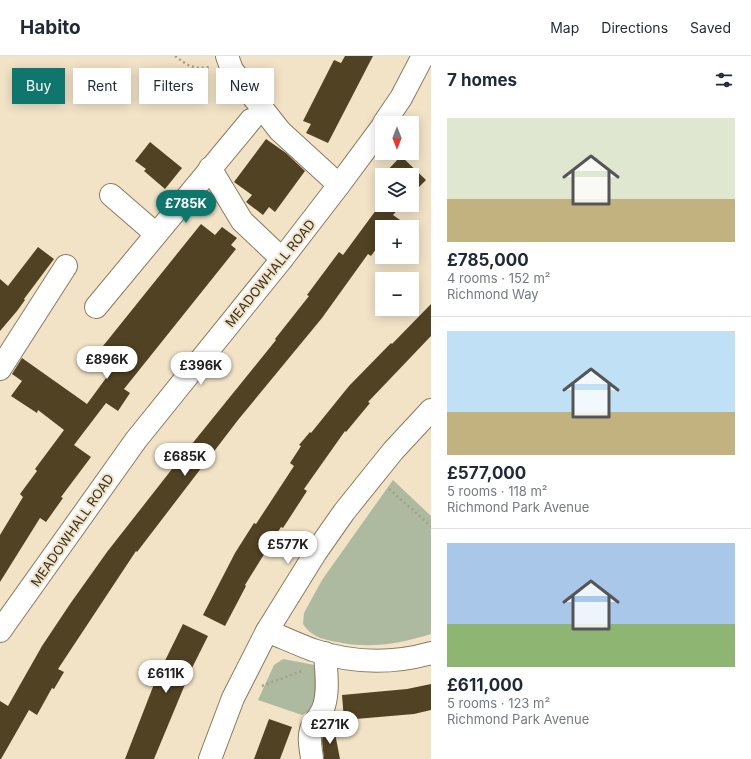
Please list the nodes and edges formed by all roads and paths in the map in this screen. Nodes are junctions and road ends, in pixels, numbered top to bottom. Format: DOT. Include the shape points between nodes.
graph roads {
  1 [pos="175,56"];
  2 [pos="423,56"];
  3 [pos="228,60"];
  4 [pos="389,116"];
  5 [pos="251,120"];
  6 [pos="375,137"];
  7 [pos="210,168"];
  8 [pos="340,185"];
  9 [pos="112,195"];
  10 [pos="156,234"];
  11 [pos="282,259"];
  12 [pos="66,266"];
  13 [pos="96,307"];
  14 [pos="0,369"];
  15 [pos="431,410"];
  16 [pos="374,475"];
  17 [pos="431,526"];
  18 [pos="0,631"];
  19 [pos="267,631"];
  20 [pos="431,653"];
  21 [pos="325,657"];
  22 [pos="233,698"];
  23 [pos="210,759"];
  24 [pos="312,759"];
  1 -- 3 [label="path" via="187,65 200,69"];
  2 -- 4 [label="street"];
  3 -- 8 [label="street" via="232,70 280,131"];
  5 -- 7 [label="street"];
  6 -- 8 [label="street, MEADOWHALL ROAD"];
  7 -- 10 [label="street"];
  7 -- 11 [label="street" via="242,221"];
  8 -- 11 [label="street, MEADOWHALL ROAD"];
  9 -- 10 [label="street"];
  10 -- 13 [label="street"];
  11 -- 18 [label="street, MEADOWHALL ROAD" via="136,440"];
  12 -- 14 [label="street"];
  15 -- 16 [label="street"];
  16 -- 17 [label="path"];
  16 -- 19 [label="street" via="316,552"];
  19 -- 21 [label="street"];
  19 -- 22 [label="street"];
  20 -- 21 [label="street" via="369,661"];
  21 -- 22 [label="path"];
  21 -- 24 [label="street" via="324,708 312,728"];
  22 -- 23 [label="street"];
}
